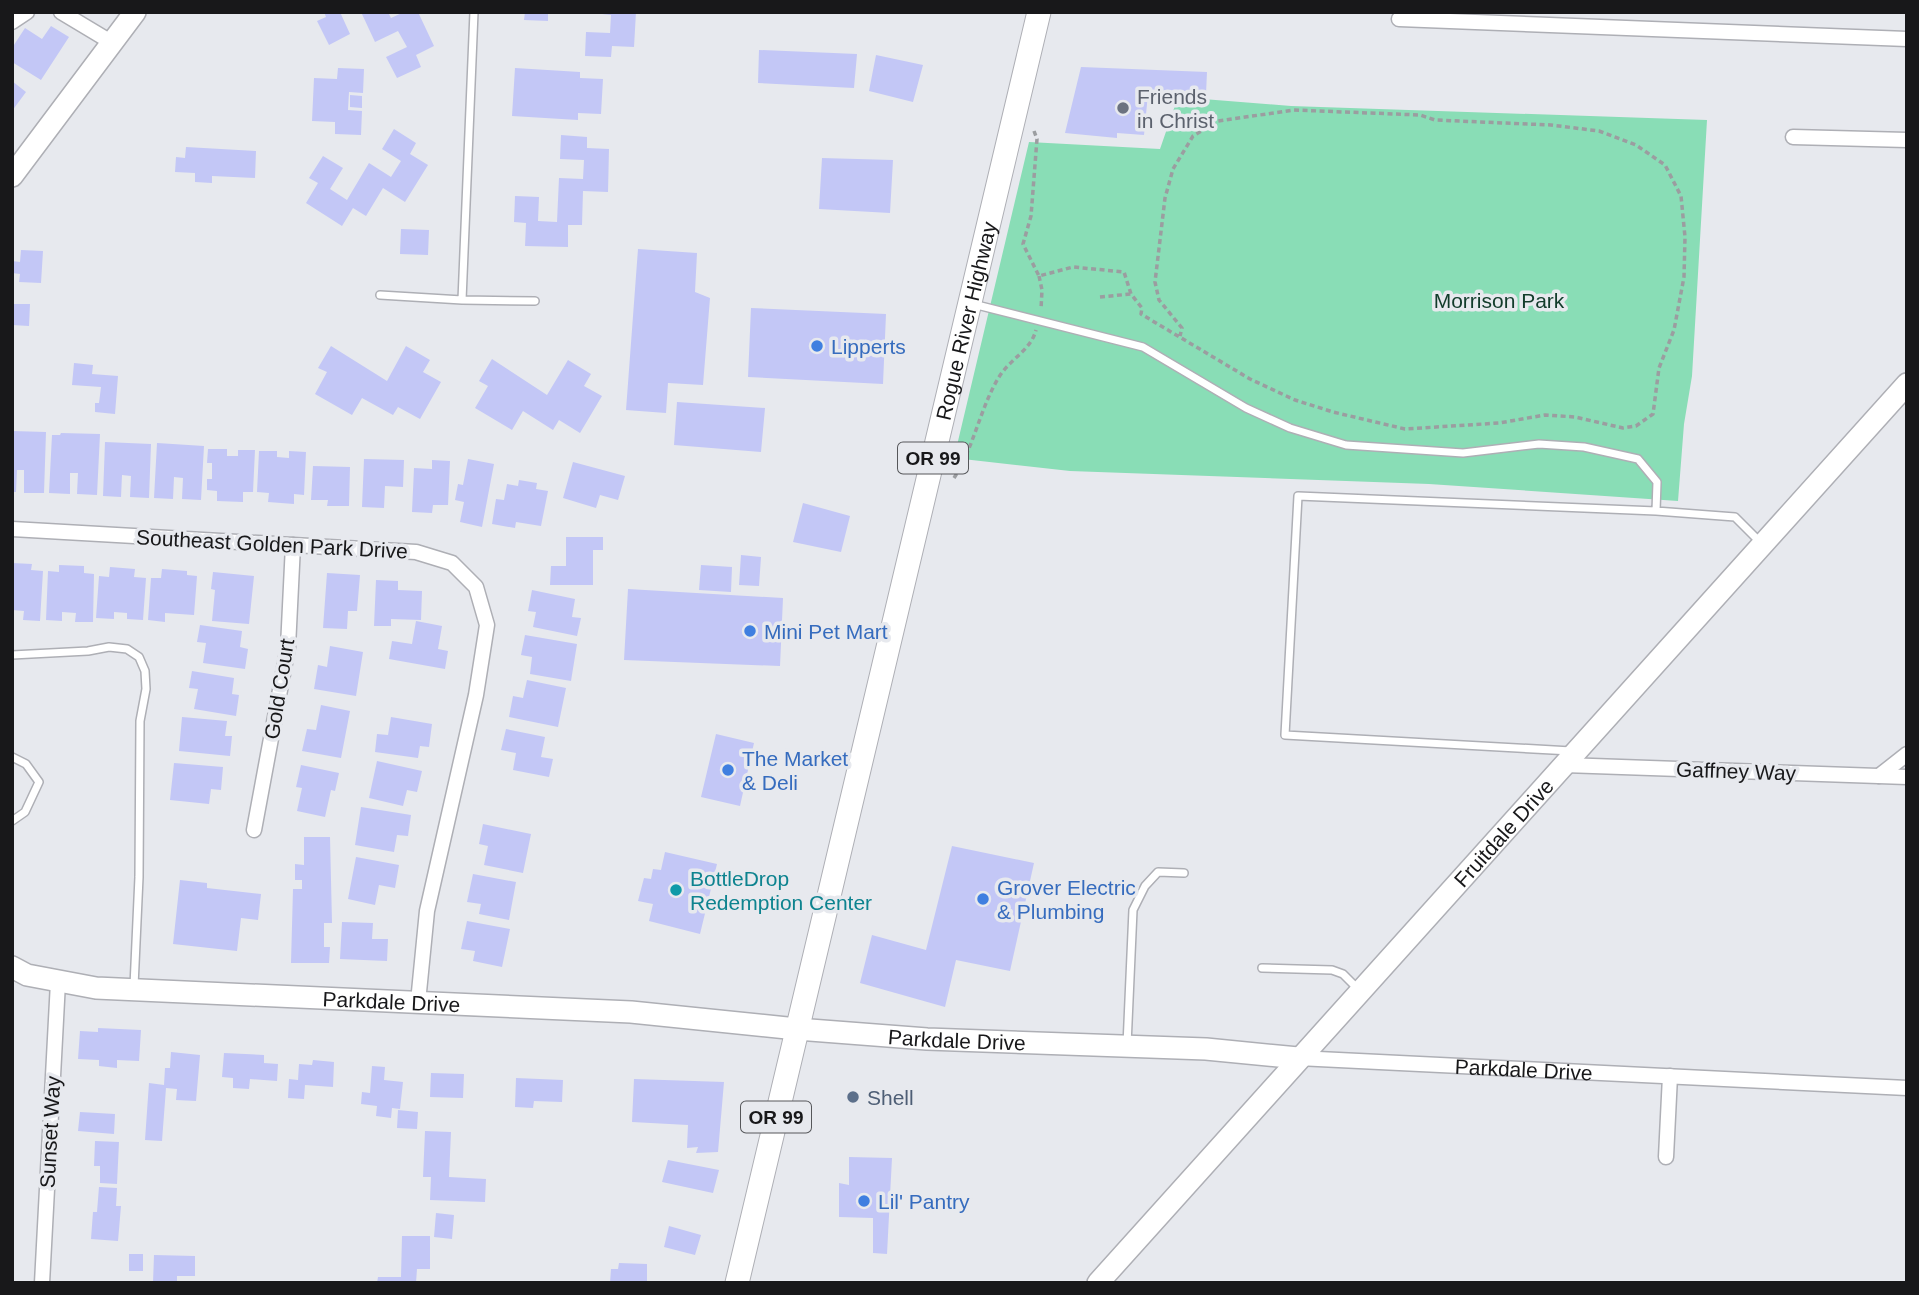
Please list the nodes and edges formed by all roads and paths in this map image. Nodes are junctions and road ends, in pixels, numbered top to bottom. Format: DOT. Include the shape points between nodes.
graph roads {
  1 [pos="27,12"];
  2 [pos="61,12"];
  3 [pos="135,12"];
  4 [pos="474,12"];
  5 [pos="1039,12"];
  6 [pos="1399,19"];
  7 [pos="12,22"];
  8 [pos="1907,38"];
  9 [pos="111,42"];
  10 [pos="1034,131"];
  11 [pos="1794,137"];
  12 [pos="1907,140"];
  13 [pos="12,176"];
  14 [pos="1039,276"];
  15 [pos="1131,294"];
  16 [pos="380,295"];
  17 [pos="1100,297"];
  18 [pos="462,300"];
  19 [pos="535,301"];
  20 [pos="969,303"];
  21 [pos="1038,320"];
  22 [pos="1180,337"];
  23 [pos="1907,384"];
  24 [pos="954,478"];
  25 [pos="1657,511"];
  26 [pos="12,529"];
  27 [pos="1761,544"];
  28 [pos="293,545"];
  29 [pos="12,655"];
  30 [pos="1907,754"];
  31 [pos="12,757"];
  32 [pos="1570,758"];
  33 [pos="1879,776"];
  34 [pos="1907,777"];
  35 [pos="12,821"];
  36 [pos="254,830"];
  37 [pos="1184,873"];
  38 [pos="12,967"];
  39 [pos="1262,968"];
  40 [pos="58,982"];
  41 [pos="134,990"];
  42 [pos="1359,991"];
  43 [pos="418,1002"];
  44 [pos="797,1029"];
  45 [pos="1127,1046"];
  46 [pos="1298,1058"];
  47 [pos="1670,1076"];
  48 [pos="1907,1088"];
  49 [pos="1666,1157"];
  50 [pos="42,1283"];
  51 [pos="737,1283"];
  52 [pos="1098,1283"];
  1 -- 7 [label="street"];
  2 -- 9 [label="street"];
  3 -- 9 [label="main road"];
  4 -- 18 [label="lane"];
  5 -- 20 [label="main road, Rogue River Highway / OR 99"];
  6 -- 8 [label="street"];
  9 -- 13 [label="main road"];
  10 -- 14 [label="path" via="1033,196 1023,244"];
  11 -- 12 [label="street"];
  14 -- 15 [label="path" via="1073,267 1124,272"];
  14 -- 21 [label="path"];
  15 -- 17 [label="path"];
  15 -- 22 [label="path" via="1142,308 1141,314"];
  16 -- 18 [label="lane"];
  18 -- 19 [label="lane"];
  20 -- 21 [label="lane"];
  20 -- 44 [label="main road, Rogue River Highway / OR 99"];
  21 -- 24 [label="path" via="1034,340 995,384"];
  21 -- 25 [label="lane" via="1143,347 1246,408 1346,445 1463,453 1539,444 1584,447 1637,459 1657,481"];
  22 -- 22 [label="path" via="1182,328 1159,300 1155,282 1165,198 1173,169 1193,136 1218,121 1294,110 1551,124 1599,131 1636,145 1665,165 1681,196 1684,277 1659,368 1653,414 1636,426 1623,428 1545,415 1405,429 1295,400"];
  23 -- 27 [label="main road, Fruitdale Drive"];
  25 -- 27 [label="lane" via="1735,517"];
  25 -- 32 [label="lane" via="1298,496 1285,735"];
  26 -- 28 [label="street, Southeast Golden Park Drive"];
  27 -- 32 [label="main road, Fruitdale Drive"];
  28 -- 36 [label="street, Gold Court" via="288,647"];
  28 -- 43 [label="street, Southeast Golden Park Drive" via="415,552 452,563 475,587 486,625 476,695 428,911"];
  29 -- 41 [label="lane" via="127,649 139,657 145,671"];
  30 -- 33 [label="street"];
  31 -- 35 [label="lane" via="26,764 39,782 25,812"];
  32 -- 33 [label="street, Gaffney Way"];
  32 -- 42 [label="main road, Fruitdale Drive"];
  33 -- 34 [label="street, Gaffney Way"];
  37 -- 45 [label="lane" via="1158,872 1133,910"];
  38 -- 40 [label="main road, Parkdale Drive"];
  39 -- 42 [label="lane" via="1332,970 1343,974"];
  40 -- 41 [label="main road, Parkdale Drive"];
  40 -- 50 [label="street, Sunset Way"];
  41 -- 43 [label="main road, Parkdale Drive"];
  42 -- 46 [label="main road, Fruitdale Drive"];
  43 -- 44 [label="main road, Parkdale Drive" via="631,1012"];
  44 -- 45 [label="main road, Parkdale Drive"];
  44 -- 51 [label="main road, Rogue River Highway / OR 99"];
  45 -- 46 [label="main road, Parkdale Drive"];
  46 -- 47 [label="street, Parkdale Drive"];
  46 -- 52 [label="main road, Fruitdale Drive"];
  47 -- 48 [label="street, Parkdale Drive"];
  47 -- 49 [label="street"];
}
